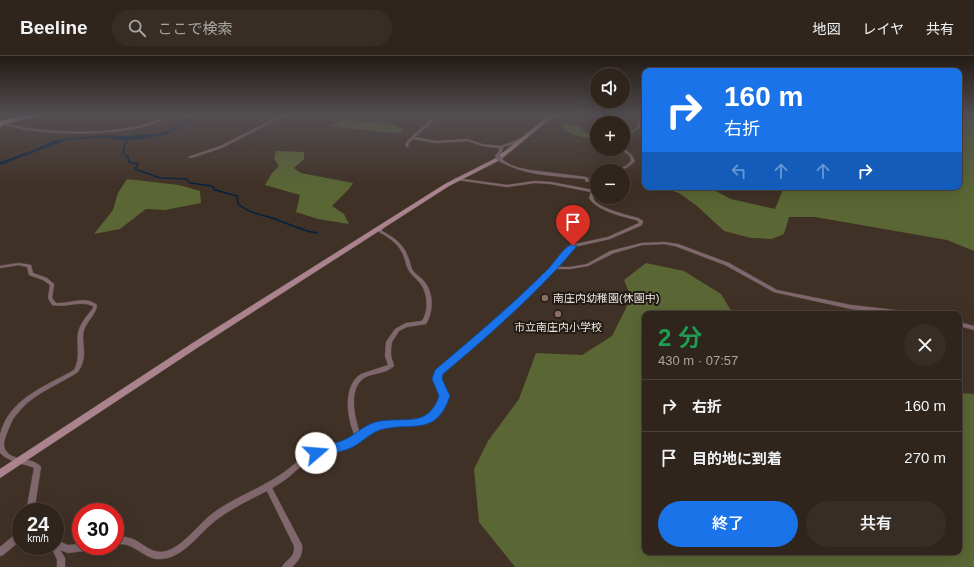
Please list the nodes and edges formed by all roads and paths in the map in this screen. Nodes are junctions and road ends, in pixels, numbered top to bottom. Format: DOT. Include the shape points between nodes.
graph roads {
  1 [pos="237,139"];
  2 [pos="413,139"];
  3 [pos="419,139"];
  4 [pos="522,139"];
  5 [pos="523,139"];
  6 [pos="407,146"];
  7 [pos="501,147"];
  8 [pos="630,155"];
  9 [pos="190,157"];
  10 [pos="630,164"];
  11 [pos="457,179"];
  12 [pos="587,182"];
  13 [pos="590,188"];
  14 [pos="597,204"];
  15 [pos="381,227"];
  16 [pos="0,267"];
  17 [pos="553,268"];
  18 [pos="886,311"];
  19 [pos="962,325"];
  20 [pos="974,328"];
  21 [pos="359,437"];
  22 [pos="20,461"];
  23 [pos="0,474"];
  24 [pos="268,486"];
  25 [pos="32,503"];
  26 [pos="124,541"];
  27 [pos="12,542"];
  28 [pos="0,552"];
  29 [pos="60,555"];
  30 [pos="60,567"];
  31 [pos="286,567"];
  1 -- 9 [label="street"];
  2 -- 6 [label="street"];
  3 -- 7 [label="street" via="436,142 468,140"];
  4 -- 7 [label="street"];
  5 -- 11 [label="street" via="498,160"];
  7 -- 12 [label="street, bridge" via="496,156 509,165 536,172 586,178"];
  8 -- 10 [label="street" via="633,161"];
  11 -- 13 [label="street" via="507,186 545,182"];
  11 -- 15 [label="street"];
  14 -- 17 [label="street" via="642,223 609,238 569,248"];
  15 -- 21 [label="street" via="380,231 395,240 405,253 411,271 427,293 429,304 424,323 401,327 393,334 388,352 391,366 364,375 357,381 350,406"];
  15 -- 22 [label="street"];
  16 -- 22 [label="street" via="27,265 31,274 45,279 52,285 50,298 54,304 89,302 95,305 80,333 82,355 76,371 25,401 8,421 1,441 2,450 11,458"];
  17 -- 18 [label="street" via="588,265 612,252 642,244 676,245 727,264 776,290 851,307"];
  17 -- 21 [label="street" via="472,345 438,373 437,379 445,396 434,415 415,423 375,427"];
  19 -- 20 [label="street"];
  21 -- 24 [label="street" via="348,444 316,453"];
  22 -- 23 [label="street"];
  22 -- 25 [label="street" via="36,465 38,468"];
  24 -- 26 [label="street" via="215,516 185,543 167,554 152,555 130,541"];
  24 -- 31 [label="street" via="298,545 297,557"];
  27 -- 28 [label="street"];
  29 -- 30 [label="street"];
}
